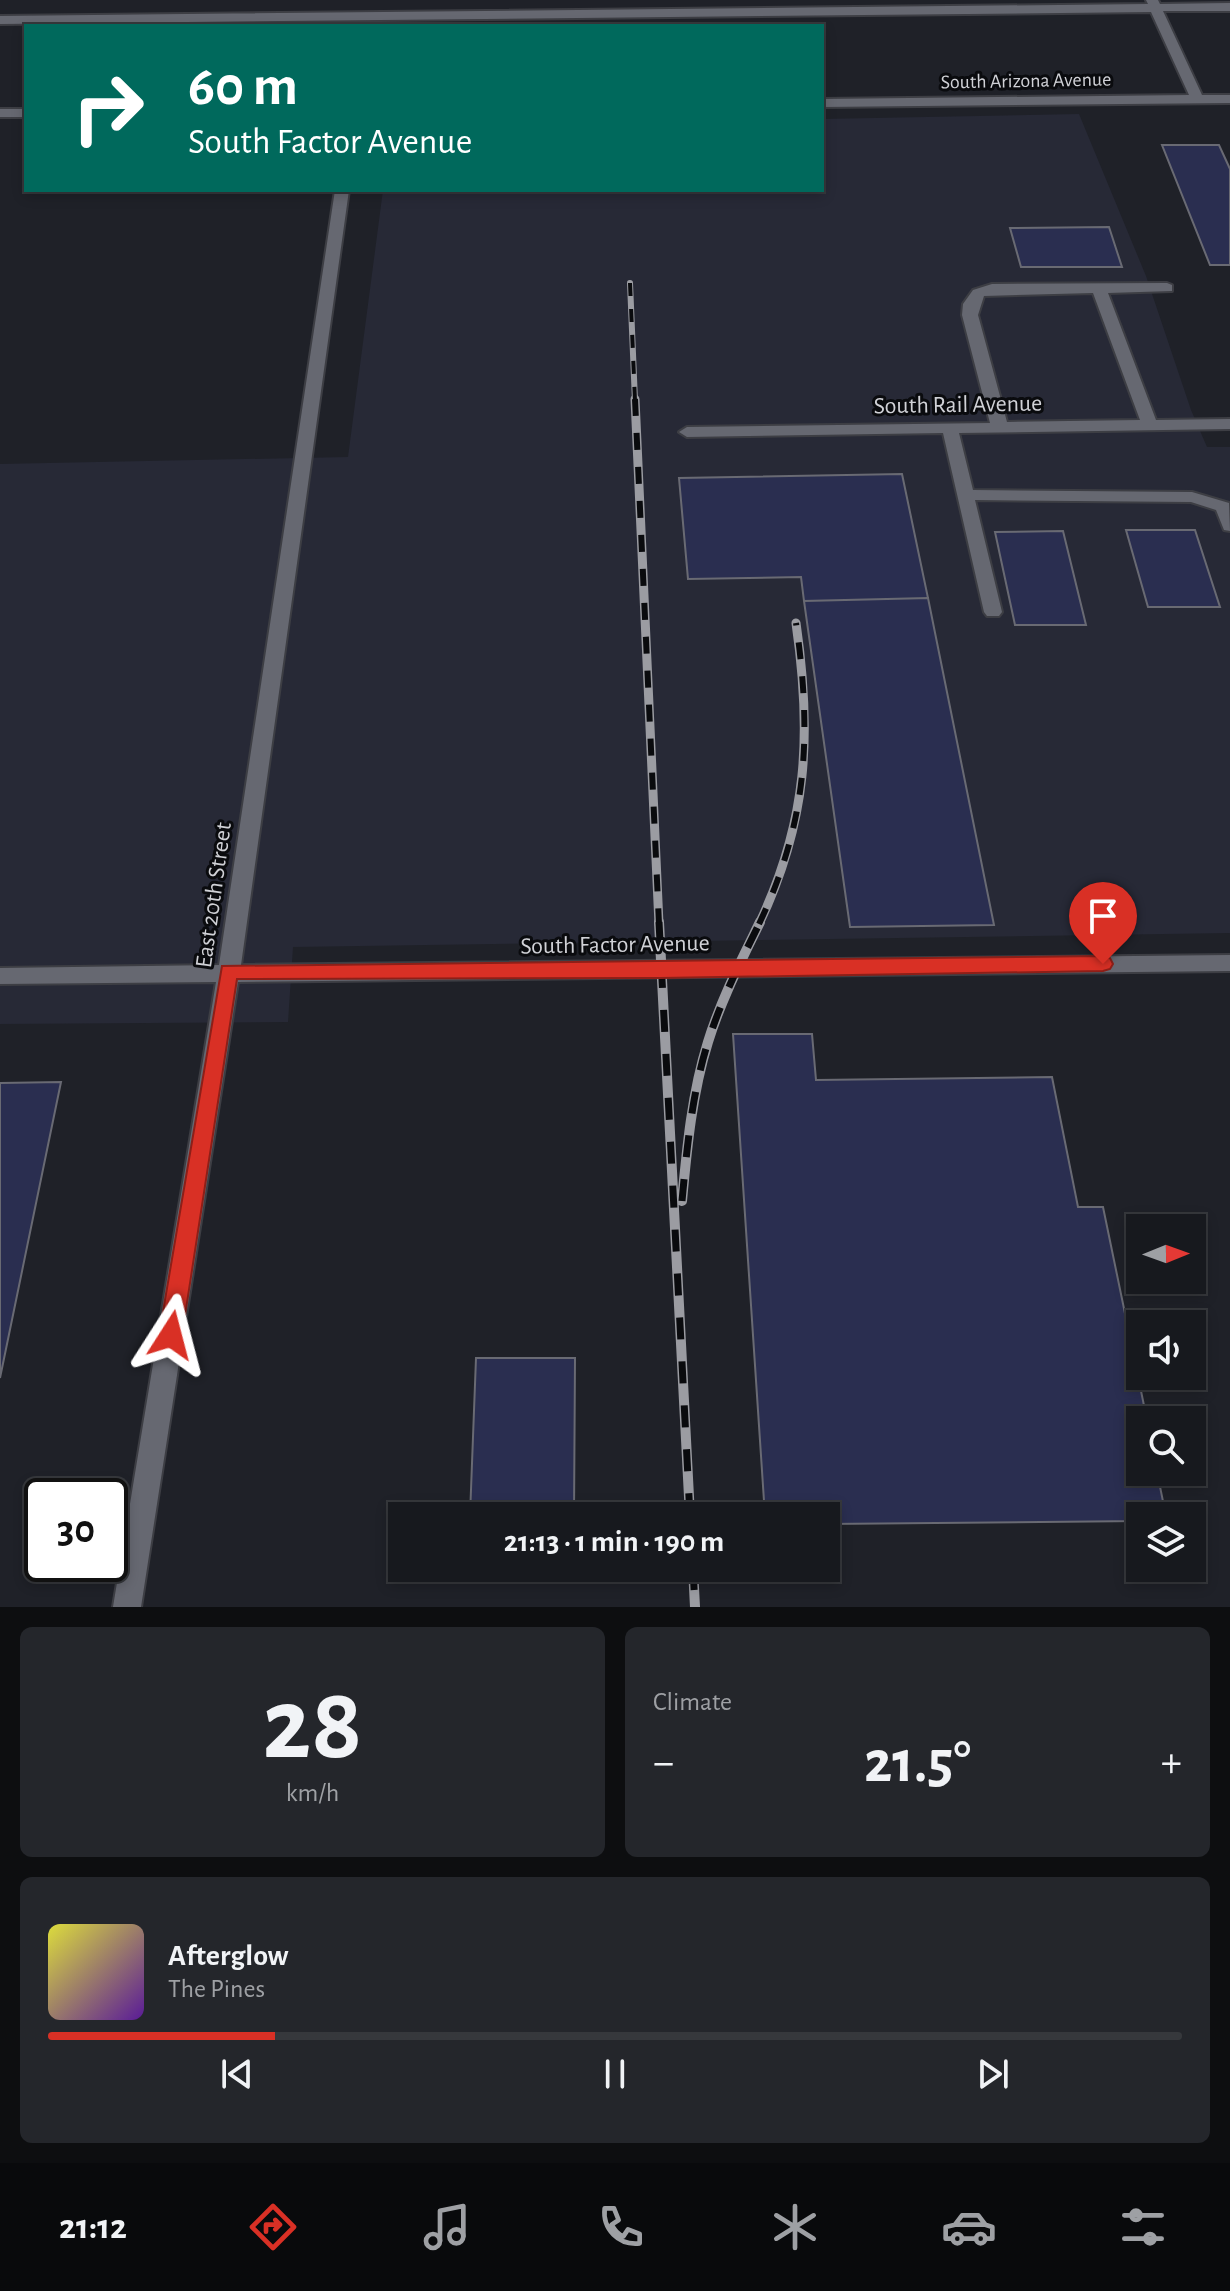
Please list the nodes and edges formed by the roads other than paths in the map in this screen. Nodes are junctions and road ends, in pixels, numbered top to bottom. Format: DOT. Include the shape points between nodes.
graph roads {
  1 [pos="372,0"];
  2 [pos="1154,4"];
  3 [pos="1230,7"];
  4 [pos="0,20"];
  5 [pos="368,22"];
  6 [pos="1197,99"];
  7 [pos="1230,99"];
  8 [pos="824,103"];
  9 [pos="0,113"];
  10 [pos="24,113"];
  11 [pos="342,192"];
  12 [pos="1167,288"];
  13 [pos="1099,289"];
  14 [pos="1230,424"];
  15 [pos="1150,426"];
  16 [pos="1000,428"];
  17 [pos="950,429"];
  18 [pos="687,432"];
  19 [pos="965,495"];
  20 [pos="1230,526"];
  21 [pos="993,612"];
  22 [pos="1230,963"];
  23 [pos="229,971"];
  24 [pos="0,976"];
  25 [pos="127,1607"];
  1 -- 5 [label="street"];
  2 -- 3 [label="street"];
  2 -- 5 [label="street"];
  2 -- 6 [label="street"];
  4 -- 5 [label="street"];
  6 -- 7 [label="street, South Arizona Avenue"];
  6 -- 8 [label="street, South Arizona Avenue"];
  9 -- 10 [label="street"];
  11 -- 23 [label="street, East 20th Street"];
  12 -- 13 [label="street"];
  13 -- 15 [label="street"];
  13 -- 16 [label="street" via="978,293 970,315"];
  14 -- 15 [label="street, South Rail Avenue"];
  15 -- 16 [label="street, South Rail Avenue"];
  16 -- 17 [label="street, South Rail Avenue"];
  17 -- 18 [label="street, South Rail Avenue"];
  17 -- 19 [label="street"];
  19 -- 20 [label="street" via="1192,497 1223,507"];
  19 -- 21 [label="street"];
  22 -- 23 [label="street, South Factor Avenue"];
  23 -- 24 [label="street, South Factor Avenue"];
  23 -- 25 [label="street, East 20th Street"];
}
